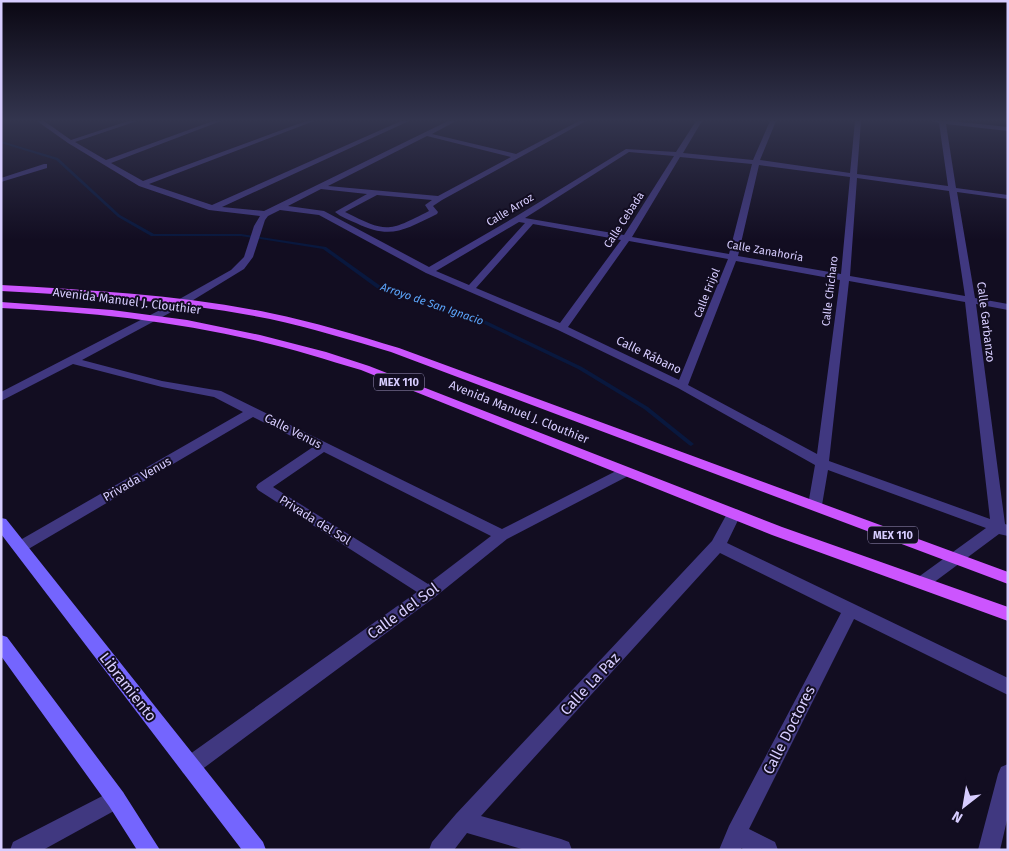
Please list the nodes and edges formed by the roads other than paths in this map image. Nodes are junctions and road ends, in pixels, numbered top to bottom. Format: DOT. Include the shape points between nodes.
graph roads {
  1 [pos="109,161"];
  2 [pos="204,161"];
  3 [pos="317,161"];
  4 [pos="371,161"];
  5 [pos="508,161"];
  6 [pos="611,161"];
  7 [pos="675,161"];
  8 [pos="744,161"];
  9 [pos="855,161"];
  10 [pos="948,161"];
  11 [pos="105,162"];
  12 [pos="756,162"];
  13 [pos="44,166"];
  14 [pos="854,177"];
  15 [pos="2,178"];
  16 [pos="142,184"];
  17 [pos="318,187"];
  18 [pos="954,190"];
  19 [pos="376,192"];
  20 [pos="1008,197"];
  21 [pos="439,198"];
  22 [pos="278,207"];
  23 [pos="212,208"];
  24 [pos="262,217"];
  25 [pos="518,219"];
  26 [pos="531,221"];
  27 [pos="626,239"];
  28 [pos="733,257"];
  29 [pos="429,271"];
  30 [pos="845,276"];
  31 [pos="1,288"];
  32 [pos="471,288"];
  33 [pos="970,300"];
  34 [pos="1,304"];
  35 [pos="179,304"];
  36 [pos="1008,306"];
  37 [pos="151,320"];
  38 [pos="562,328"];
  39 [pos="73,360"];
  40 [pos="682,386"];
  41 [pos="1,397"];
  42 [pos="254,411"];
  43 [pos="324,446"];
  44 [pos="822,463"];
  45 [pos="625,472"];
  46 [pos="814,505"];
  47 [pos="734,514"];
  48 [pos="1,523"];
  49 [pos="1003,529"];
  50 [pos="502,535"];
  51 [pos="718,545"];
  52 [pos="20,547"];
  53 [pos="956,559"];
  54 [pos="1008,578"];
  55 [pos="923,582"];
  56 [pos="429,592"];
  57 [pos="850,611"];
  58 [pos="1008,614"];
  59 [pos="1,642"];
  60 [pos="1008,687"];
  61 [pos="190,766"];
  62 [pos="1008,774"];
  63 [pos="116,799"];
  64 [pos="462,821"];
  65 [pos="733,841"];
  66 [pos="21,850"];
  67 [pos="149,850"];
  68 [pos="255,850"];
  69 [pos="440,850"];
  70 [pos="561,850"];
  71 [pos="767,850"];
  72 [pos="989,850"];
  1 -- 11 [label="street"];
  2 -- 16 [label="street"];
  3 -- 23 [label="street"];
  4 -- 17 [label="street"];
  5 -- 21 [label="street"];
  6 -- 25 [label="street, Calle Arroz"];
  7 -- 27 [label="street, Calle Cebada"];
  8 -- 12 [label="street"];
  9 -- 14 [label="street, Calle Chícharo"];
  10 -- 18 [label="street, Calle Garbanzo"];
  11 -- 16 [label="street"];
  12 -- 14 [label="street"];
  12 -- 28 [label="street, Calle Frijol"];
  13 -- 15 [label="street"];
  14 -- 18 [label="street"];
  14 -- 30 [label="street, Calle Chícharo"];
  16 -- 23 [label="street"];
  17 -- 19 [label="street"];
  17 -- 22 [label="street"];
  18 -- 20 [label="street"];
  18 -- 33 [label="street, Calle Garbanzo"];
  19 -- 21 [label="street"];
  19 -- 21 [label="street" via="339,212 377,231 396,231 434,212 429,205"];
  22 -- 24 [label="street"];
  22 -- 29 [label="street, Calle Rábano" via="321,213"];
  23 -- 24 [label="street"];
  24 -- 35 [label="street" via="254,245 244,264"];
  25 -- 26 [label="street, Calle Zanahoria"];
  25 -- 29 [label="street, Calle Arroz"];
  26 -- 27 [label="street, Calle Zanahoria"];
  26 -- 32 [label="street, Calle Arroz"];
  27 -- 28 [label="street, Calle Zanahoria"];
  27 -- 38 [label="street, Calle Cebada"];
  28 -- 30 [label="street, Calle Zanahoria"];
  28 -- 40 [label="street, Calle Frijol"];
  29 -- 32 [label="street, Calle Rábano"];
  30 -- 33 [label="street, Calle Zanahoria"];
  30 -- 44 [label="street, Calle Chícharo"];
  31 -- 35 [label="main road, Avenida Manuel J. Clouthier / MEX 110" via="126,295"];
  32 -- 38 [label="street, Calle Rábano"];
  33 -- 36 [label="street, Calle Zanahoria"];
  33 -- 49 [label="street, Calle Garbanzo"];
  34 -- 37 [label="main road, Avenida Manuel J. Clouthier / MEX 110"];
  35 -- 37 [label="street"];
  35 -- 46 [label="main road, Avenida Manuel J. Clouthier / MEX 110" via="269,316 395,350"];
  37 -- 39 [label="street"];
  37 -- 45 [label="main road, Avenida Manuel J. Clouthier / MEX 110" via="212,328 296,347 365,368"];
  38 -- 40 [label="street, Calle Rábano"];
  39 -- 41 [label="street"];
  39 -- 42 [label="street, Calle Venus" via="162,384 217,394"];
  40 -- 44 [label="street, Calle Rábano"];
  42 -- 43 [label="street, Calle Venus"];
  42 -- 52 [label="street, Privada Venus"];
  43 -- 50 [label="street, Calle Venus"];
  43 -- 56 [label="street, Privada del Sol" via="263,487"];
  44 -- 46 [label="street, Calle Chícharo"];
  44 -- 49 [label="street, Calle Rábano"];
  45 -- 47 [label="main road, Avenida Manuel J. Clouthier / MEX 110"];
  45 -- 50 [label="street, Calle del Sol"];
  46 -- 53 [label="main road, Avenida Manuel J. Clouthier / MEX 110"];
  47 -- 51 [label="street, Calle La Paz"];
  47 -- 55 [label="main road, Avenida Manuel J. Clouthier / MEX 110"];
  48 -- 52 [label="main road, Libramiento"];
  49 -- 53 [label="street"];
  50 -- 56 [label="street, Calle del Sol"];
  51 -- 57 [label="street"];
  51 -- 64 [label="street, Calle La Paz"];
  52 -- 61 [label="main road, Libramiento"];
  53 -- 54 [label="main road, Avenida Manuel J. Clouthier / MEX 110"];
  53 -- 55 [label="street"];
  55 -- 58 [label="main road, Avenida Manuel J. Clouthier / MEX 110"];
  56 -- 61 [label="street, Calle del Sol"];
  57 -- 60 [label="street"];
  57 -- 65 [label="street, Calle Doctores"];
  59 -- 63 [label="main road"];
  61 -- 68 [label="main road, Libramiento"];
  62 -- 72 [label="street"];
  63 -- 66 [label="street"];
  63 -- 67 [label="main road"];
  64 -- 69 [label="street, Calle La Paz"];
  64 -- 70 [label="street"];
  65 -- 71 [label="street"];
}
